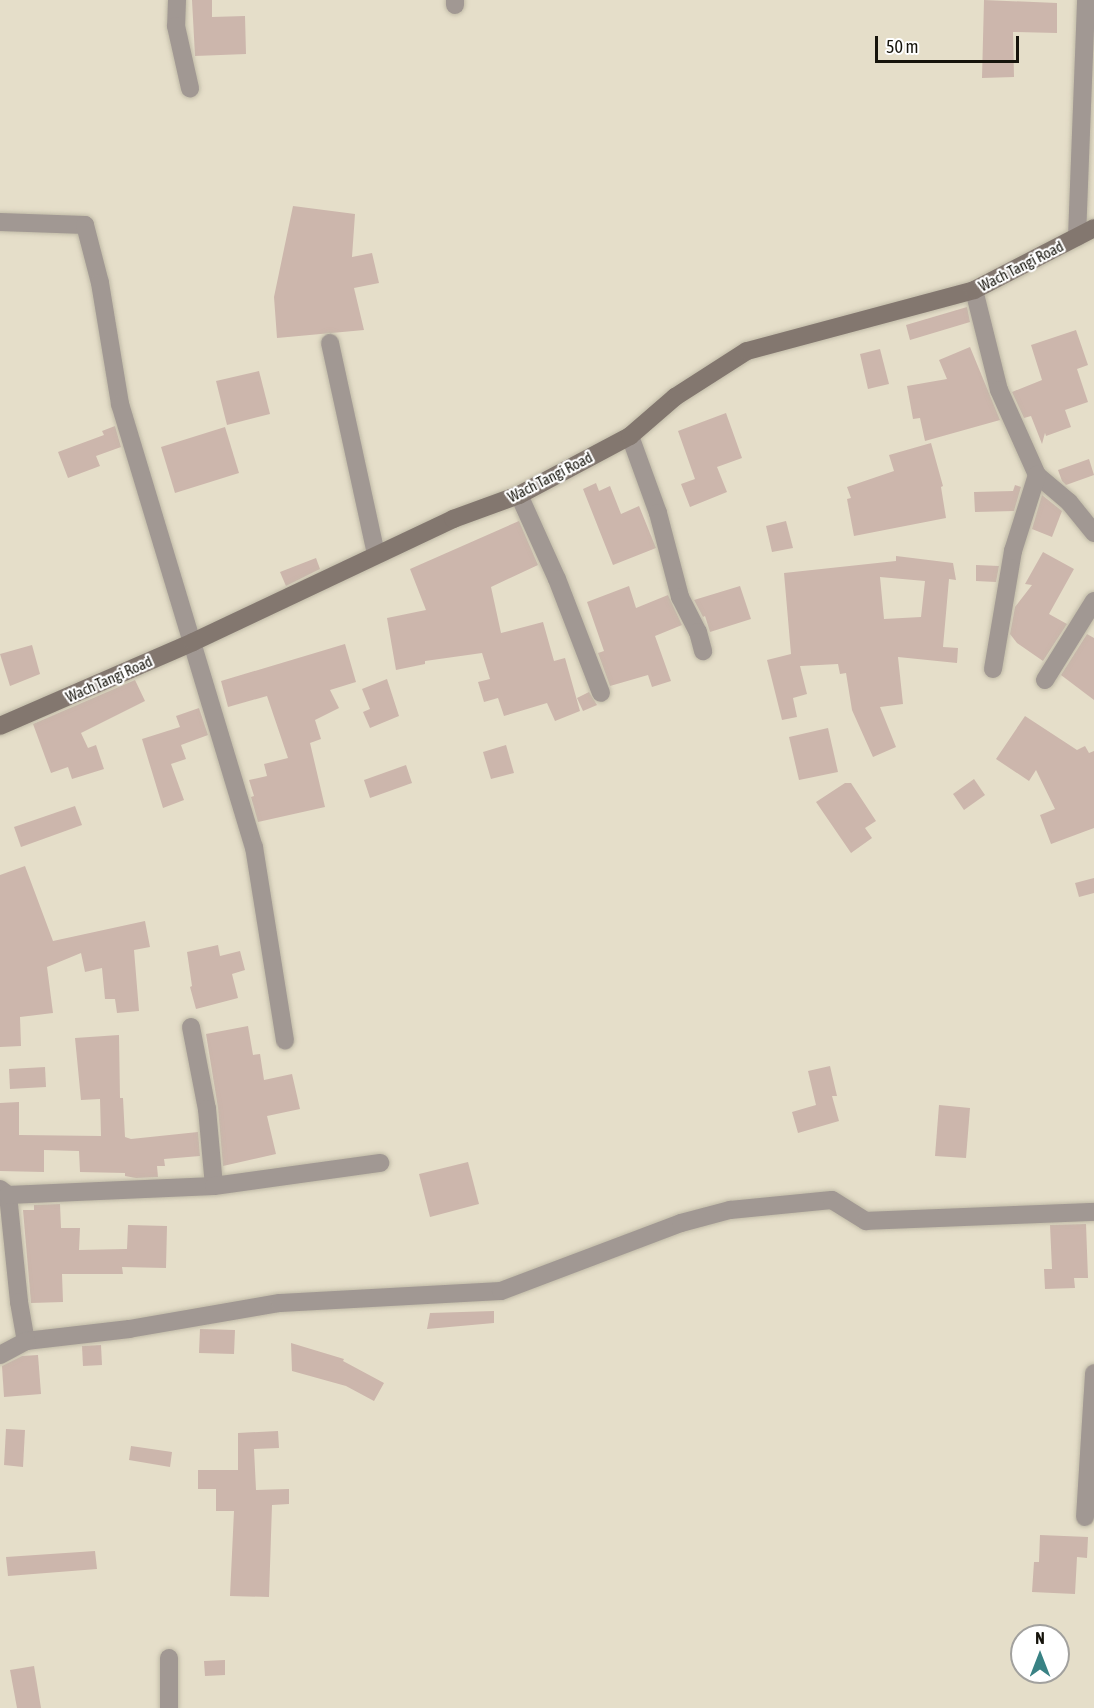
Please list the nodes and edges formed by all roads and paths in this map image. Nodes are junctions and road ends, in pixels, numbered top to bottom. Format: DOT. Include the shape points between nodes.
graph roads {
  1 [pos="177,0"];
  2 [pos="1086,0"];
  3 [pos="190,88"];
  4 [pos="0,222"];
  5 [pos="1094,228"];
  6 [pos="1077,237"];
  7 [pos="974,290"];
  8 [pos="330,343"];
  9 [pos="630,436"];
  10 [pos="1037,475"];
  11 [pos="519,495"];
  12 [pos="1094,533"];
  13 [pos="376,554"];
  14 [pos="1094,601"];
  15 [pos="194,642"];
  16 [pos="703,651"];
  17 [pos="993,669"];
  18 [pos="1045,680"];
  19 [pos="601,693"];
  20 [pos="0,726"];
  21 [pos="191,1027"];
  22 [pos="285,1041"];
  23 [pos="380,1163"];
  24 [pos="214,1186"];
  25 [pos="4,1192"];
  26 [pos="1094,1212"];
  27 [pos="26,1341"];
  28 [pos="0,1354"];
  29 [pos="1094,1373"];
  30 [pos="1085,1517"];
  31 [pos="169,1658"];
  32 [pos="169,1708"];
  1 -- 3 [label="street" via="176,26"];
  2 -- 6 [label="street"];
  4 -- 15 [label="street" via="85,225 100,284 120,404"];
  5 -- 6 [label="main road, Wach Tangi Road"];
  6 -- 7 [label="main road, Wach Tangi Road"];
  7 -- 9 [label="main road, Wach Tangi Road" via="747,351 675,398"];
  7 -- 10 [label="street" via="999,390"];
  8 -- 13 [label="street"];
  9 -- 11 [label="main road, Wach Tangi Road"];
  9 -- 16 [label="street" via="658,513 680,597"];
  10 -- 12 [label="street" via="1069,502"];
  10 -- 17 [label="street" via="1014,551"];
  11 -- 13 [label="main road, Wach Tangi Road"];
  11 -- 19 [label="street"];
  13 -- 15 [label="main road, Wach Tangi Road"];
  14 -- 18 [label="street"];
  15 -- 20 [label="main road, Wach Tangi Road"];
  15 -- 22 [label="street" via="254,847"];
  21 -- 24 [label="street" via="207,1109"];
  23 -- 24 [label="street"];
  24 -- 25 [label="street"];
  25 -- 27 [label="street"];
  26 -- 27 [label="street" via="866,1221 832,1200 730,1210 681,1223 501,1291 280,1304"];
  27 -- 28 [label="street"];
  29 -- 30 [label="street"];
  31 -- 32 [label="street"];
}
